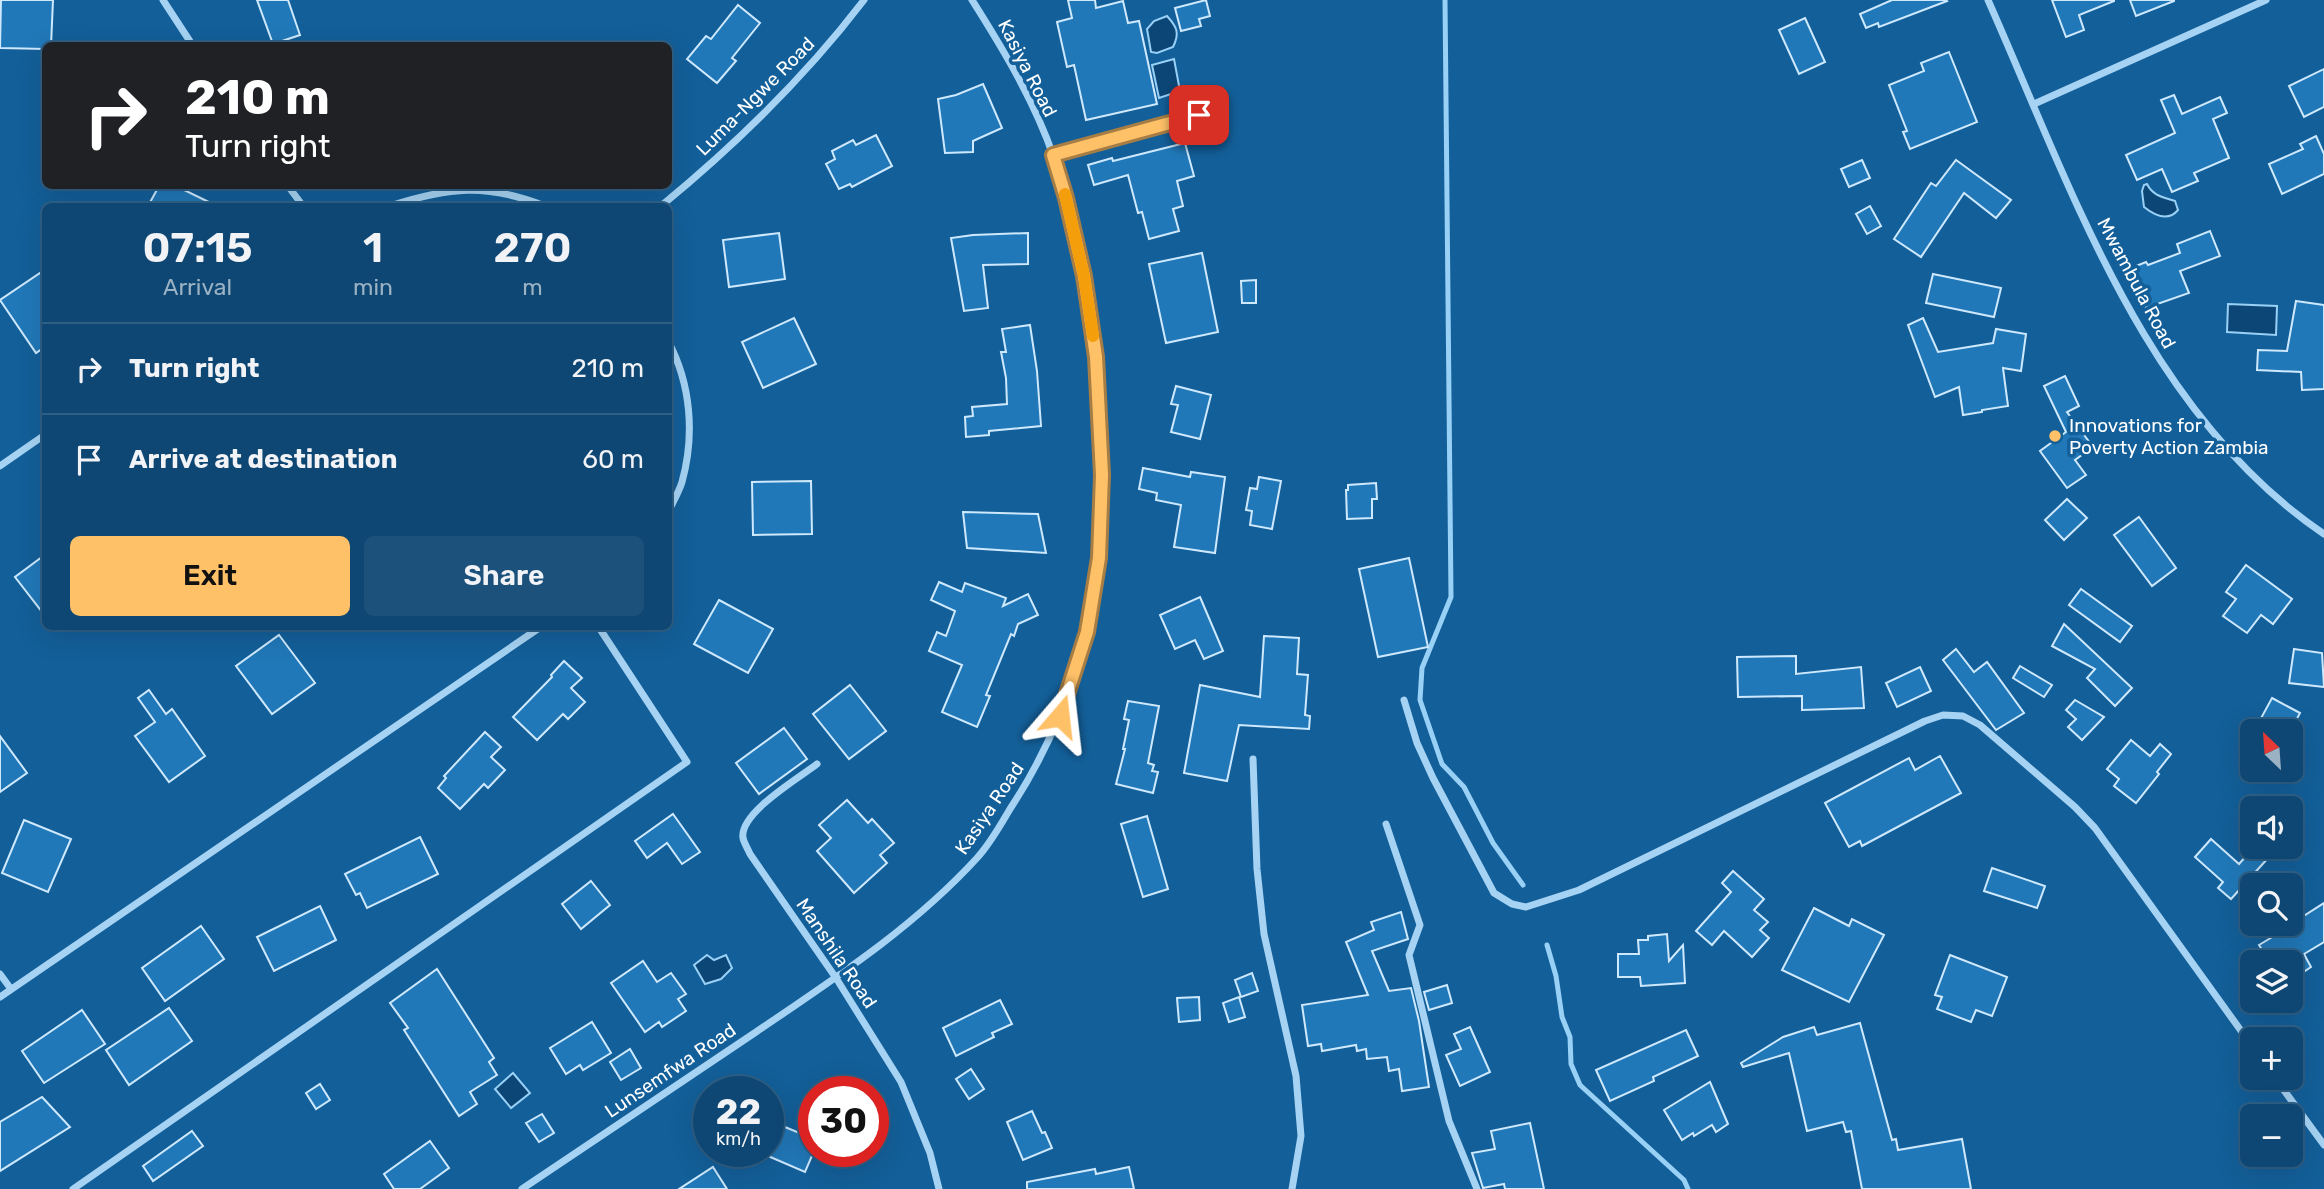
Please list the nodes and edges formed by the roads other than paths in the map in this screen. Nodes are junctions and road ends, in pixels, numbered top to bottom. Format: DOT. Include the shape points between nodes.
graph roads {
  1 [pos="163,0"];
  2 [pos="864,0"];
  3 [pos="972,0"];
  4 [pos="1989,0"];
  5 [pos="2266,0"];
  6 [pos="190,42"];
  7 [pos="2034,104"];
  8 [pos="1224,109"];
  9 [pos="1053,155"];
  10 [pos="475,189"];
  11 [pos="475,189"];
  12 [pos="400,203"];
  13 [pos="537,203"];
  14 [pos="664,203"];
  15 [pos="672,348"];
  16 [pos="42,437"];
  17 [pos="0,466"];
  18 [pos="672,504"];
  19 [pos="2324,534"];
  20 [pos="536,630"];
  21 [pos="601,630"];
  22 [pos="1404,700"];
  23 [pos="1253,759"];
  24 [pos="817,764"];
  25 [pos="1386,824"];
  26 [pos="0,974"];
  27 [pos="836,978"];
  28 [pos="11,989"];
  29 [pos="0,997"];
  30 [pos="2240,1029"];
  31 [pos="2285,1090"];
  32 [pos="2324,1145"];
  33 [pos="73,1189"];
  34 [pos="522,1189"];
  35 [pos="939,1189"];
  36 [pos="1292,1189"];
  37 [pos="1477,1189"];
  1 -- 6 [label="street"];
  2 -- 14 [label="street, Luma-Ngwe Road" via="747,130"];
  3 -- 9 [label="street, Kasiya Road" via="1016,74"];
  4 -- 7 [label="street, Mwambula Road"];
  5 -- 7 [label="street"];
  7 -- 19 [label="street, Mwambula Road" via="2128,307 2169,374 2250,474"];
  8 -- 9 [label="street"];
  9 -- 27 [label="street, Kasiya Road" via="1084,276 1096,357 1102,475 1099,558 1087,632 1060,716 1028,783 980,856 922,914"];
  10 -- 12 [label="street" via="428,194"];
  11 -- 13 [label="street"];
  15 -- 18 [label="street" via="687,393 690,440 682,484"];
  16 -- 17 [label="street"];
  20 -- 28 [label="street"];
  21 -- 33 [label="street" via="687,762"];
  22 -- 30 [label="street" via="1433,778 1494,893 1526,907 1579,890 1925,721 1943,715 1964,716 2055,788 2095,828"];
  23 -- 36 [label="street" via="1264,934 1296,1076 1301,1136"];
  24 -- 27 [label="street, Manshila Road" via="761,806 747,821 743,837 750,854"];
  25 -- 37 [label="street" via="1420,925 1409,956 1449,1121"];
  26 -- 28 [label="street"];
  27 -- 34 [label="street, Lunsemfwa Road"];
  27 -- 35 [label="street, Manshila Road" via="901,1082 930,1153"];
  28 -- 29 [label="street"];
  31 -- 32 [label="street"];
}
